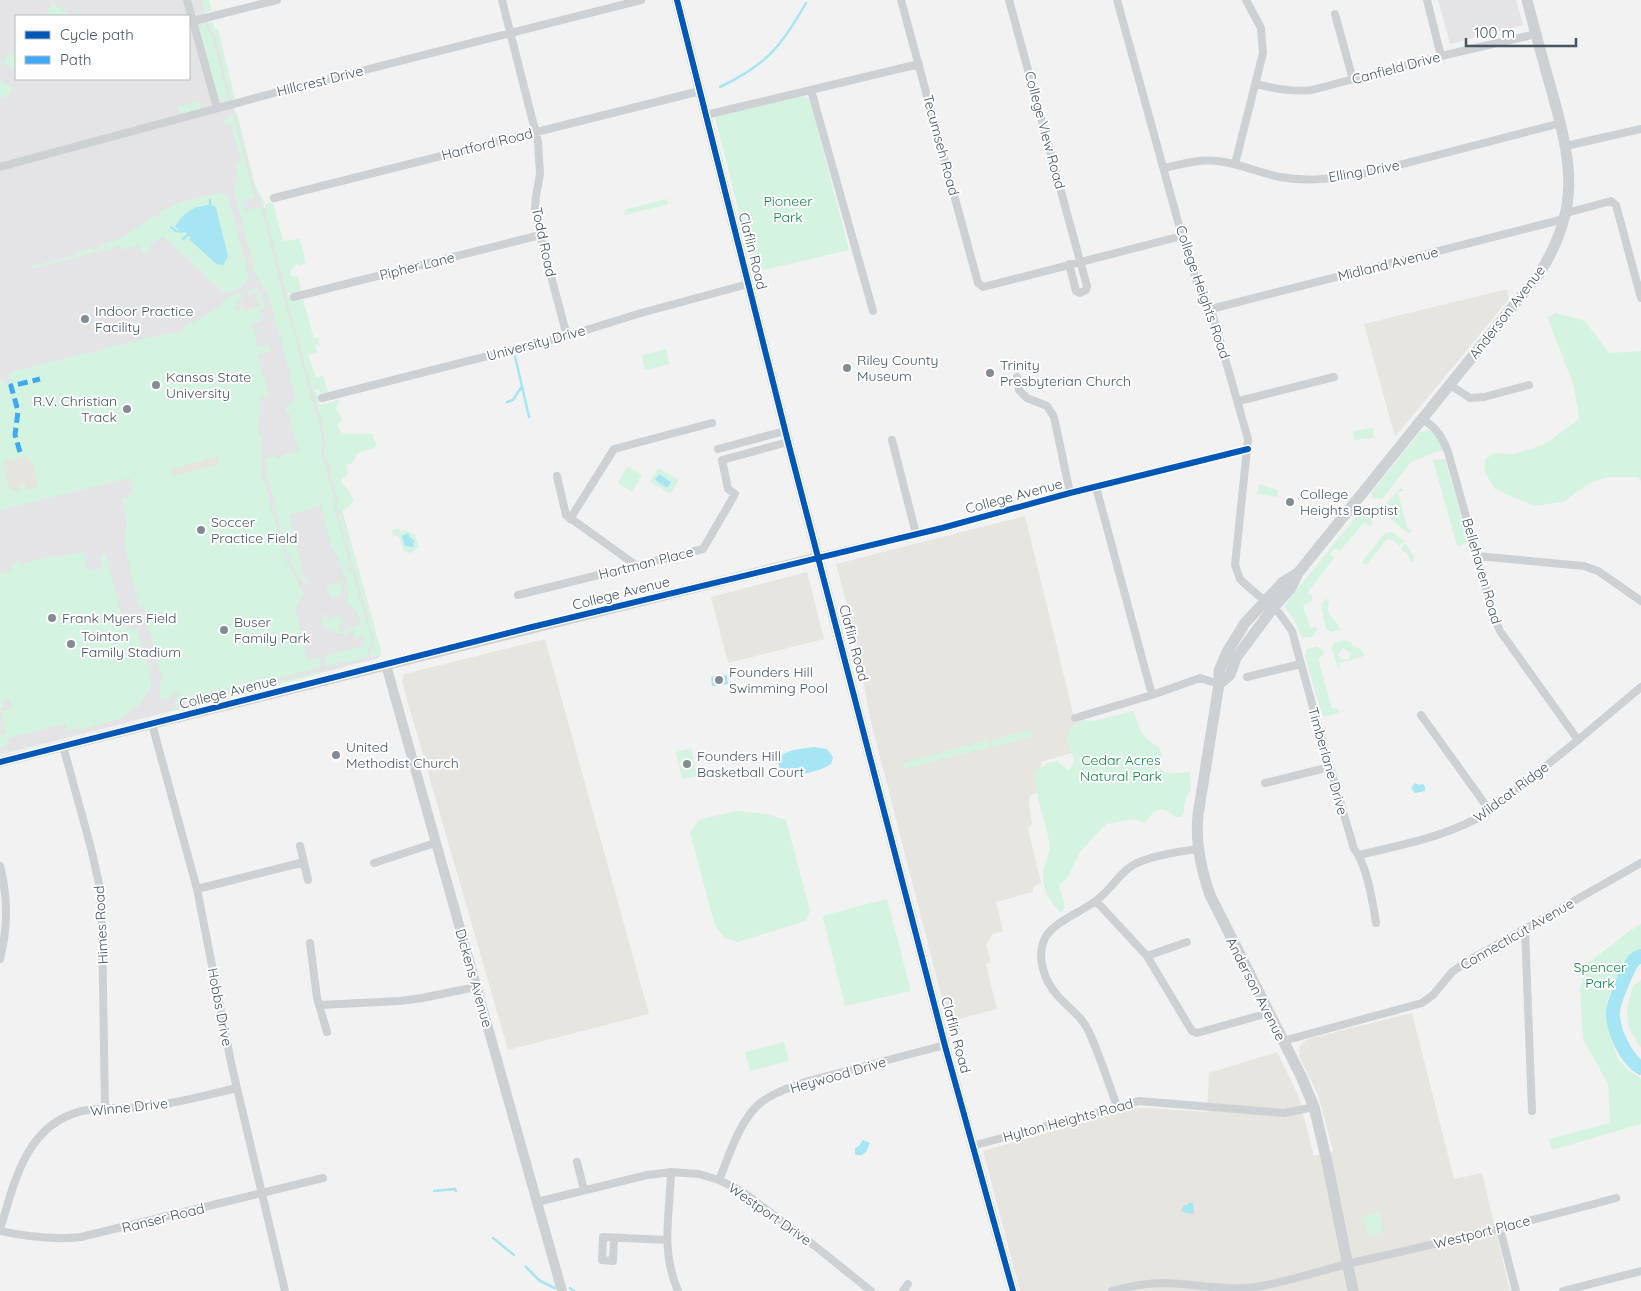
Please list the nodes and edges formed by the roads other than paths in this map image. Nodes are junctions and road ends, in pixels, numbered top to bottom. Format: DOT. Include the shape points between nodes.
graph roads {
  1 [pos="187,0"];
  2 [pos="277,0"];
  3 [pos="502,0"];
  4 [pos="641,0"];
  5 [pos="677,0"];
  6 [pos="901,0"];
  7 [pos="1009,0"];
  8 [pos="1117,0"];
  9 [pos="1246,0"];
  10 [pos="1428,0"];
  11 [pos="1528,0"];
  12 [pos="1335,14"];
  13 [pos="192,21"];
  14 [pos="511,34"];
  15 [pos="1536,34"];
  16 [pos="1442,56"];
  17 [pos="919,64"];
  18 [pos="1353,80"];
  19 [pos="1256,84"];
  20 [pos="811,90"];
  21 [pos="700,91"];
  22 [pos="216,108"];
  23 [pos="706,114"];
  24 [pos="1561,123"];
  25 [pos="1641,129"];
  26 [pos="536,132"];
  27 [pos="1566,146"];
  28 [pos="1235,164"];
  29 [pos="0,167"];
  30 [pos="1164,168"];
  31 [pos="274,198"];
  32 [pos="1565,216"];
  33 [pos="540,235"];
  34 [pos="1182,236"];
  35 [pos="1080,261"];
  36 [pos="1069,264"];
  37 [pos="748,284"];
  38 [pos="294,297"];
  39 [pos="1641,298"];
  40 [pos="1211,309"];
  41 [pos="873,311"];
  42 [pos="567,336"];
  43 [pos="1017,377"];
  44 [pos="1334,377"];
  45 [pos="1529,384"];
  46 [pos="1450,385"];
  47 [pos="322,398"];
  48 [pos="1239,401"];
  49 [pos="1422,419"];
  50 [pos="712,423"];
  51 [pos="785,431"];
  52 [pos="892,440"];
  53 [pos="788,442"];
  54 [pos="718,449"];
  55 [pos="1248,449"];
  56 [pos="557,476"];
  57 [pos="1096,488"];
  58 [pos="1070,493"];
  59 [pos="570,519"];
  60 [pos="916,534"];
  61 [pos="1477,556"];
  62 [pos="818,557"];
  63 [pos="637,566"];
  64 [pos="518,595"];
  65 [pos="1641,601"];
  66 [pos="1269,604"];
  67 [pos="1301,664"];
  68 [pos="386,665"];
  69 [pos="1247,678"];
  70 [pos="1219,684"];
  71 [pos="1641,687"];
  72 [pos="1152,695"];
  73 [pos="1421,715"];
  74 [pos="1075,718"];
  75 [pos="152,724"];
  76 [pos="1578,740"];
  77 [pos="63,746"];
  78 [pos="0,762"];
  79 [pos="1330,767"];
  80 [pos="1265,783"];
  81 [pos="1490,811"];
  82 [pos="435,843"];
  83 [pos="300,846"];
  84 [pos="1198,849"];
  85 [pos="1359,855"];
  86 [pos="304,862"];
  87 [pos="1641,863"];
  88 [pos="374,864"];
  89 [pos="0,866"];
  90 [pos="308,880"];
  91 [pos="198,890"];
  92 [pos="1096,901"];
  93 [pos="1376,923"];
  94 [pos="1525,929"];
  95 [pos="1187,942"];
  96 [pos="310,943"];
  97 [pos="1147,956"];
  98 [pos="0,959"];
  99 [pos="476,987"];
  100 [pos="320,1005"];
  101 [pos="1269,1013"];
  102 [pos="327,1032"];
  103 [pos="1283,1041"];
  104 [pos="945,1045"];
  105 [pos="237,1088"];
  106 [pos="1117,1106"];
  107 [pos="1314,1108"];
  108 [pos="106,1109"];
  109 [pos="1532,1111"];
  110 [pos="972,1146"];
  111 [pos="577,1162"];
  112 [pos="671,1172"];
  113 [pos="323,1178"];
  114 [pos="719,1180"];
  115 [pos="584,1190"];
  116 [pos="262,1193"];
  117 [pos="1616,1198"];
  118 [pos="537,1202"];
  119 [pos="1500,1229"];
  120 [pos="0,1231"];
  121 [pos="614,1238"];
  122 [pos="667,1240"];
  123 [pos="1347,1264"];
  124 [pos="1641,1271"];
  125 [pos="908,1284"];
  126 [pos="285,1291"];
  127 [pos="562,1291"];
  128 [pos="678,1291"];
  129 [pos="871,1291"];
  130 [pos="903,1291"];
  131 [pos="1013,1291"];
  132 [pos="1112,1291"];
  133 [pos="1354,1291"];
  134 [pos="1516,1291"];
  135 [pos="1563,1291"];
  1 -- 13 [label="street"];
  2 -- 13 [label="street"];
  3 -- 14 [label="street, Todd Road"];
  4 -- 14 [label="street, Hillcrest Drive"];
  5 -- 21 [label="street, Claflin Road"];
  6 -- 17 [label="street, Tecumseh Road"];
  7 -- 35 [label="street, College View Road"];
  8 -- 30 [label="street, College Heights Road"];
  9 -- 19 [label="street" via="1261,28 1263,41"];
  10 -- 16 [label="street"];
  11 -- 15 [label="main road, Anderson Avenue"];
  12 -- 18 [label="street"];
  13 -- 22 [label="street"];
  14 -- 22 [label="street, Hillcrest Drive"];
  14 -- 26 [label="street, Todd Road"];
  15 -- 16 [label="street, Canfield Drive"];
  15 -- 24 [label="main road, Anderson Avenue"];
  16 -- 18 [label="street, Canfield Drive"];
  17 -- 20 [label="street"];
  17 -- 36 [label="street, Tecumseh Road" via="978,283 983,287"];
  18 -- 19 [label="street, Canfield Drive" via="1297,92"];
  19 -- 28 [label="street"];
  20 -- 23 [label="street"];
  20 -- 41 [label="street"];
  21 -- 23 [label="street, Claflin Road"];
  21 -- 26 [label="street, Hartford Road"];
  22 -- 29 [label="street, Hillcrest Drive"];
  23 -- 37 [label="street, Claflin Road"];
  24 -- 27 [label="main road, Anderson Avenue"];
  24 -- 28 [label="street, Elling Drive" via="1341,178 1306,180 1280,177"];
  25 -- 27 [label="street"];
  26 -- 31 [label="street, Hartford Road"];
  26 -- 33 [label="street, Todd Road" via="540,174 535,209"];
  27 -- 32 [label="main road, Anderson Avenue" via="1569,185"];
  28 -- 30 [label="street, Elling Drive" via="1217,160"];
  30 -- 34 [label="street, College Heights Road"];
  32 -- 39 [label="street, Midland Avenue" via="1611,201 1616,205"];
  32 -- 40 [label="street, Midland Avenue"];
  32 -- 46 [label="main road, Anderson Avenue" via="1539,274"];
  33 -- 38 [label="street, Pipher Lane"];
  33 -- 42 [label="street, Todd Road"];
  34 -- 35 [label="street"];
  34 -- 40 [label="street, College Heights Road" via="1197,283"];
  35 -- 36 [label="street"];
  35 -- 36 [label="street, College View Road" via="1087,288 1082,292 1075,289"];
  37 -- 42 [label="street, University Drive"];
  37 -- 51 [label="street, Claflin Road"];
  40 -- 48 [label="street, College Heights Road"];
  42 -- 47 [label="street, University Drive"];
  43 -- 58 [label="street" via="1019,390 1027,398 1046,406 1054,417"];
  44 -- 48 [label="street"];
  45 -- 46 [label="street" via="1470,398"];
  46 -- 49 [label="main road, Anderson Avenue"];
  48 -- 55 [label="street, College Heights Road"];
  49 -- 61 [label="street, Bellehaven Road" via="1440,434 1448,452"];
  49 -- 66 [label="main road, Anderson Avenue" via="1298,573 1291,588"];
  50 -- 59 [label="street" via="614,449"];
  51 -- 53 [label="street, Claflin Road"];
  51 -- 54 [label="street"];
  52 -- 60 [label="street"];
  53 -- 62 [label="street, Claflin Road"];
  53 -- 63 [label="street, Hartman Place" via="722,460 728,489 735,494 703,549"];
  55 -- 57 [label="street, College Avenue"];
  55 -- 66 [label="street, College Heights Road" via="1235,565 1240,579"];
  56 -- 59 [label="street" via="564,513"];
  57 -- 58 [label="street, College Avenue"];
  57 -- 72 [label="street"];
  58 -- 60 [label="street, College Avenue"];
  59 -- 63 [label="street"];
  60 -- 62 [label="street, College Avenue"];
  61 -- 65 [label="street" via="1584,566 1598,571"];
  61 -- 76 [label="street, Bellehaven Road" via="1500,631"];
  62 -- 68 [label="street, College Avenue"];
  62 -- 104 [label="street, Claflin Road"];
  63 -- 64 [label="street, Hartman Place"];
  66 -- 67 [label="street, Timberlane Drive" via="1292,631"];
  66 -- 70 [label="main road, Anderson Avenue" via="1236,658 1230,676"];
  67 -- 69 [label="street"];
  67 -- 79 [label="street, Timberlane Drive"];
  68 -- 75 [label="street, College Avenue"];
  68 -- 82 [label="street, Dickens Avenue"];
  70 -- 72 [label="street" via="1200,678"];
  70 -- 84 [label="main road, Anderson Avenue" via="1198,815"];
  71 -- 76 [label="street, Wildcat Ridge"];
  72 -- 74 [label="street"];
  73 -- 81 [label="street"];
  75 -- 77 [label="street, College Avenue"];
  75 -- 91 [label="street, Hobbs Drive"];
  76 -- 81 [label="street, Wildcat Ridge"];
  77 -- 78 [label="street, College Avenue"];
  77 -- 108 [label="street, Himes Road" via="99,884"];
  79 -- 80 [label="street"];
  79 -- 85 [label="street, Timberlane Drive" via="1354,849"];
  81 -- 85 [label="street, Wildcat Ridge" via="1459,828"];
  82 -- 88 [label="street"];
  82 -- 99 [label="street, Dickens Avenue"];
  83 -- 86 [label="street"];
  84 -- 92 [label="street" via="1175,851 1130,867"];
  84 -- 101 [label="main road, Anderson Avenue" via="1210,895"];
  85 -- 93 [label="street, Timberlane Drive"];
  86 -- 90 [label="street"];
  86 -- 91 [label="street"];
  87 -- 94 [label="street, Connecticut Avenue"];
  89 -- 98 [label="street" via="6,912"];
  91 -- 105 [label="street, Hobbs Drive"];
  92 -- 97 [label="street"];
  92 -- 106 [label="street" via="1046,936 1041,960 1046,978 1056,994 1088,1030"];
  94 -- 103 [label="street, Connecticut Avenue" via="1452,972 1422,1003"];
  94 -- 109 [label="street"];
  95 -- 97 [label="street"];
  96 -- 100 [label="street"];
  97 -- 101 [label="street" via="1192,1031 1197,1033"];
  99 -- 100 [label="street" via="400,1001"];
  99 -- 118 [label="street, Dickens Avenue"];
  100 -- 102 [label="street"];
  101 -- 103 [label="main road, Anderson Avenue"];
  103 -- 107 [label="main road, Anderson Avenue"];
  104 -- 110 [label="street, Claflin Road"];
  104 -- 114 [label="street, Heywood Drive" via="808,1081 769,1098 758,1105 741,1128"];
  105 -- 108 [label="street, Winne Drive" via="159,1105"];
  105 -- 116 [label="street, Hobbs Drive"];
  106 -- 107 [label="street, Hylton Heights Road" via="1139,1101 1284,1113"];
  106 -- 110 [label="street, Hylton Heights Road"];
  107 -- 123 [label="main road, Anderson Avenue"];
  108 -- 120 [label="street, Winne Drive" via="82,1111 64,1118 34,1143 17,1174"];
  110 -- 131 [label="street, Claflin Road"];
  111 -- 115 [label="street"];
  112 -- 114 [label="street, Westport Drive" via="699,1174"];
  112 -- 115 [label="street, Westport Drive"];
  112 -- 122 [label="street"];
  113 -- 116 [label="street, Ranser Road"];
  114 -- 129 [label="street, Westport Drive" via="743,1192"];
  115 -- 118 [label="street, Westport Drive"];
  116 -- 120 [label="street, Ranser Road" via="81,1237 34,1237"];
  116 -- 126 [label="street, Hobbs Drive"];
  117 -- 119 [label="street, Westport Place"];
  118 -- 127 [label="street, Dickens Avenue"];
  119 -- 123 [label="street, Westport Place"];
  119 -- 134 [label="street"];
  121 -- 122 [label="street"];
  122 -- 128 [label="street" via="668,1263"];
  123 -- 132 [label="street" via="1246,1289 1165,1283 1134,1285"];
  123 -- 133 [label="main road, Anderson Avenue"];
  124 -- 135 [label="street"];
  125 -- 130 [label="street"];
}
